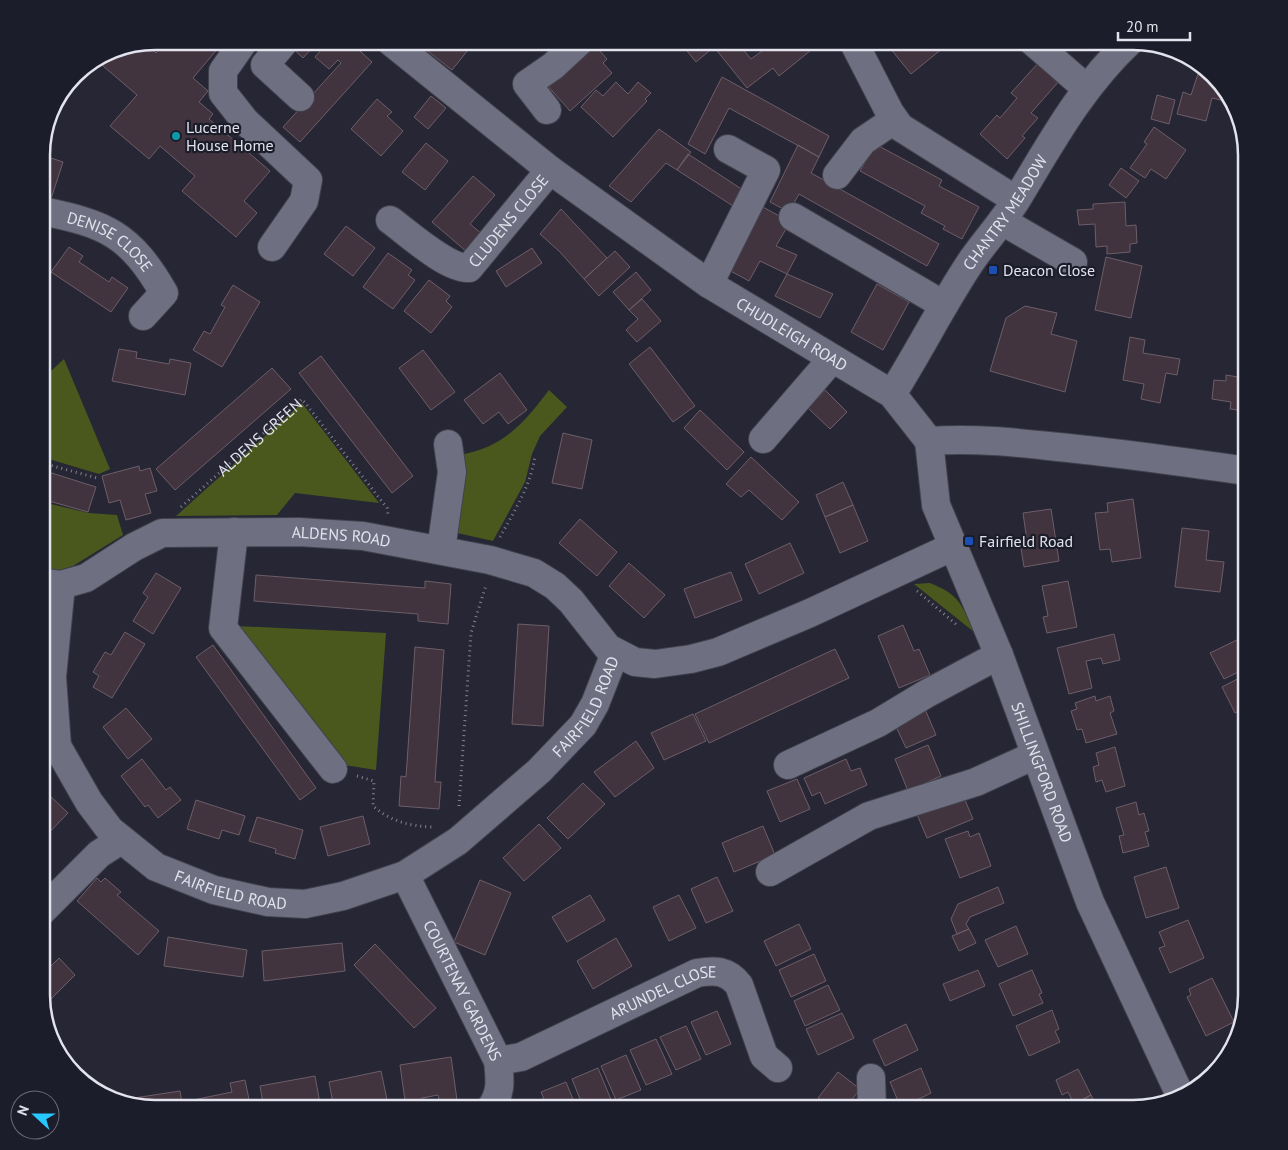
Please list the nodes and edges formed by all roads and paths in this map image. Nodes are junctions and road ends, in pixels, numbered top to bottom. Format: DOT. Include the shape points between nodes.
graph roads {
  1 [pos="238,50"];
  2 [pos="278,50"];
  3 [pos="401,50"];
  4 [pos="570,50"];
  5 [pos="858,50"];
  6 [pos="1042,50"];
  7 [pos="1122,50"];
  8 [pos="1086,88"];
  9 [pos="300,97"];
  10 [pos="547,110"];
  11 [pos="894,120"];
  12 [pos="728,149"];
  13 [pos="550,170"];
  14 [pos="837,175"];
  15 [pos="1009,210"];
  16 [pos="50,213"];
  17 [pos="793,217"];
  18 [pos="390,220"];
  19 [pos="272,248"];
  20 [pos="1073,262"];
  21 [pos="709,284"];
  22 [pos="944,305"];
  23 [pos="143,316"];
  24 [pos="832,359"];
  25 [pos="892,394"];
  26 [pos="763,439"];
  27 [pos="929,441"];
  28 [pos="448,444"];
  29 [pos="535,455"];
  30 [pos="50,465"];
  31 [pos="1238,470"];
  32 [pos="97,478"];
  33 [pos="234,532"];
  34 [pos="162,533"];
  35 [pos="388,541"];
  36 [pos="954,546"];
  37 [pos="441,550"];
  38 [pos="490,560"];
  39 [pos="51,583"];
  40 [pos="914,590"];
  41 [pos="961,630"];
  42 [pos="616,653"];
  43 [pos="999,655"];
  44 [pos="50,728"];
  45 [pos="50,754"];
  46 [pos="1035,754"];
  47 [pos="788,765"];
  48 [pos="333,769"];
  49 [pos="458,831"];
  50 [pos="121,840"];
  51 [pos="770,872"];
  52 [pos="405,875"];
  53 [pos="50,904"];
  54 [pos="498,1061"];
  55 [pos="778,1068"];
  56 [pos="871,1078"];
  57 [pos="1178,1090"];
  58 [pos="496,1100"];
  59 [pos="872,1100"];
  1 -- 19 [label="street" via="223,71 223,93 245,121 308,180 304,201"];
  2 -- 9 [label="street" via="265,65"];
  3 -- 13 [label="street, CHUDLEIGH ROAD"];
  4 -- 10 [label="street" via="527,84"];
  5 -- 11 [label="street"];
  6 -- 8 [label="street"];
  7 -- 8 [label="street, CHANTRY MEADOW"];
  8 -- 15 [label="street, CHANTRY MEADOW"];
  11 -- 14 [label="street" via="863,141"];
  11 -- 15 [label="street"];
  12 -- 21 [label="street" via="766,170"];
  13 -- 18 [label="street, CLUDENS CLOSE" via="469,268 449,263"];
  13 -- 21 [label="street, CHUDLEIGH ROAD"];
  15 -- 20 [label="street"];
  15 -- 22 [label="street, CHANTRY MEADOW"];
  16 -- 23 [label="street, DENISE CLOSE" via="93,223 119,236 172,287"];
  17 -- 22 [label="street"];
  21 -- 24 [label="street, CHUDLEIGH ROAD"];
  22 -- 25 [label="street, CHANTRY MEADOW"];
  24 -- 25 [label="street, CHUDLEIGH ROAD"];
  24 -- 26 [label="street"];
  25 -- 27 [label="street, CHUDLEIGH ROAD"];
  27 -- 31 [label="street" via="972,439 1124,453"];
  27 -- 36 [label="street, SHILLINGFORD ROAD" via="936,505"];
  28 -- 37 [label="street" via="452,472"];
  29 -- 38 [label="path" via="526,484"];
  30 -- 32 [label="path"];
  33 -- 34 [label="street, ALDENS ROAD"];
  33 -- 35 [label="street, ALDENS ROAD" via="364,536"];
  33 -- 48 [label="street" via="223,628"];
  34 -- 35 [label="path, ALDENS GREEN" via="161,524 302,399 387,508 391,527"];
  34 -- 39 [label="street, ALDENS ROAD" via="86,578"];
  35 -- 37 [label="street, ALDENS ROAD"];
  36 -- 42 [label="street, FAIRFIELD ROAD" via="718,652 691,660 655,664 635,662"];
  36 -- 43 [label="street, SHILLINGFORD ROAD"];
  37 -- 38 [label="street, ALDENS ROAD"];
  38 -- 42 [label="street, ALDENS ROAD" via="534,573 555,586"];
  38 -- 49 [label="path" via="489,578 471,633"];
  39 -- 44 [label="street, FAIRFIELD ROAD"];
  40 -- 41 [label="path"];
  42 -- 49 [label="street, FAIRFIELD ROAD" via="583,725 539,771"];
  43 -- 46 [label="street, SHILLINGFORD ROAD"];
  43 -- 47 [label="street" via="878,723"];
  45 -- 50 [label="street, FAIRFIELD ROAD"];
  46 -- 51 [label="street" via="976,782 869,816"];
  46 -- 57 [label="street, SHILLINGFORD ROAD" via="1090,902"];
  48 -- 49 [label="path" via="374,781 373,806 395,821"];
  49 -- 52 [label="street, FAIRFIELD ROAD"];
  50 -- 52 [label="street, FAIRFIELD ROAD" via="156,867 185,880 268,902 305,904 343,896"];
  50 -- 53 [label="street" via="99,854"];
  52 -- 54 [label="street, COURTENAY GARDENS"];
  54 -- 55 [label="street, ARUNDEL CLOSE" via="521,1057 697,973 716,970 732,976 739,985 764,1056"];
  54 -- 58 [label="street, COURTENAY GARDENS" via="501,1085"];
  56 -- 59 [label="street"];
}
